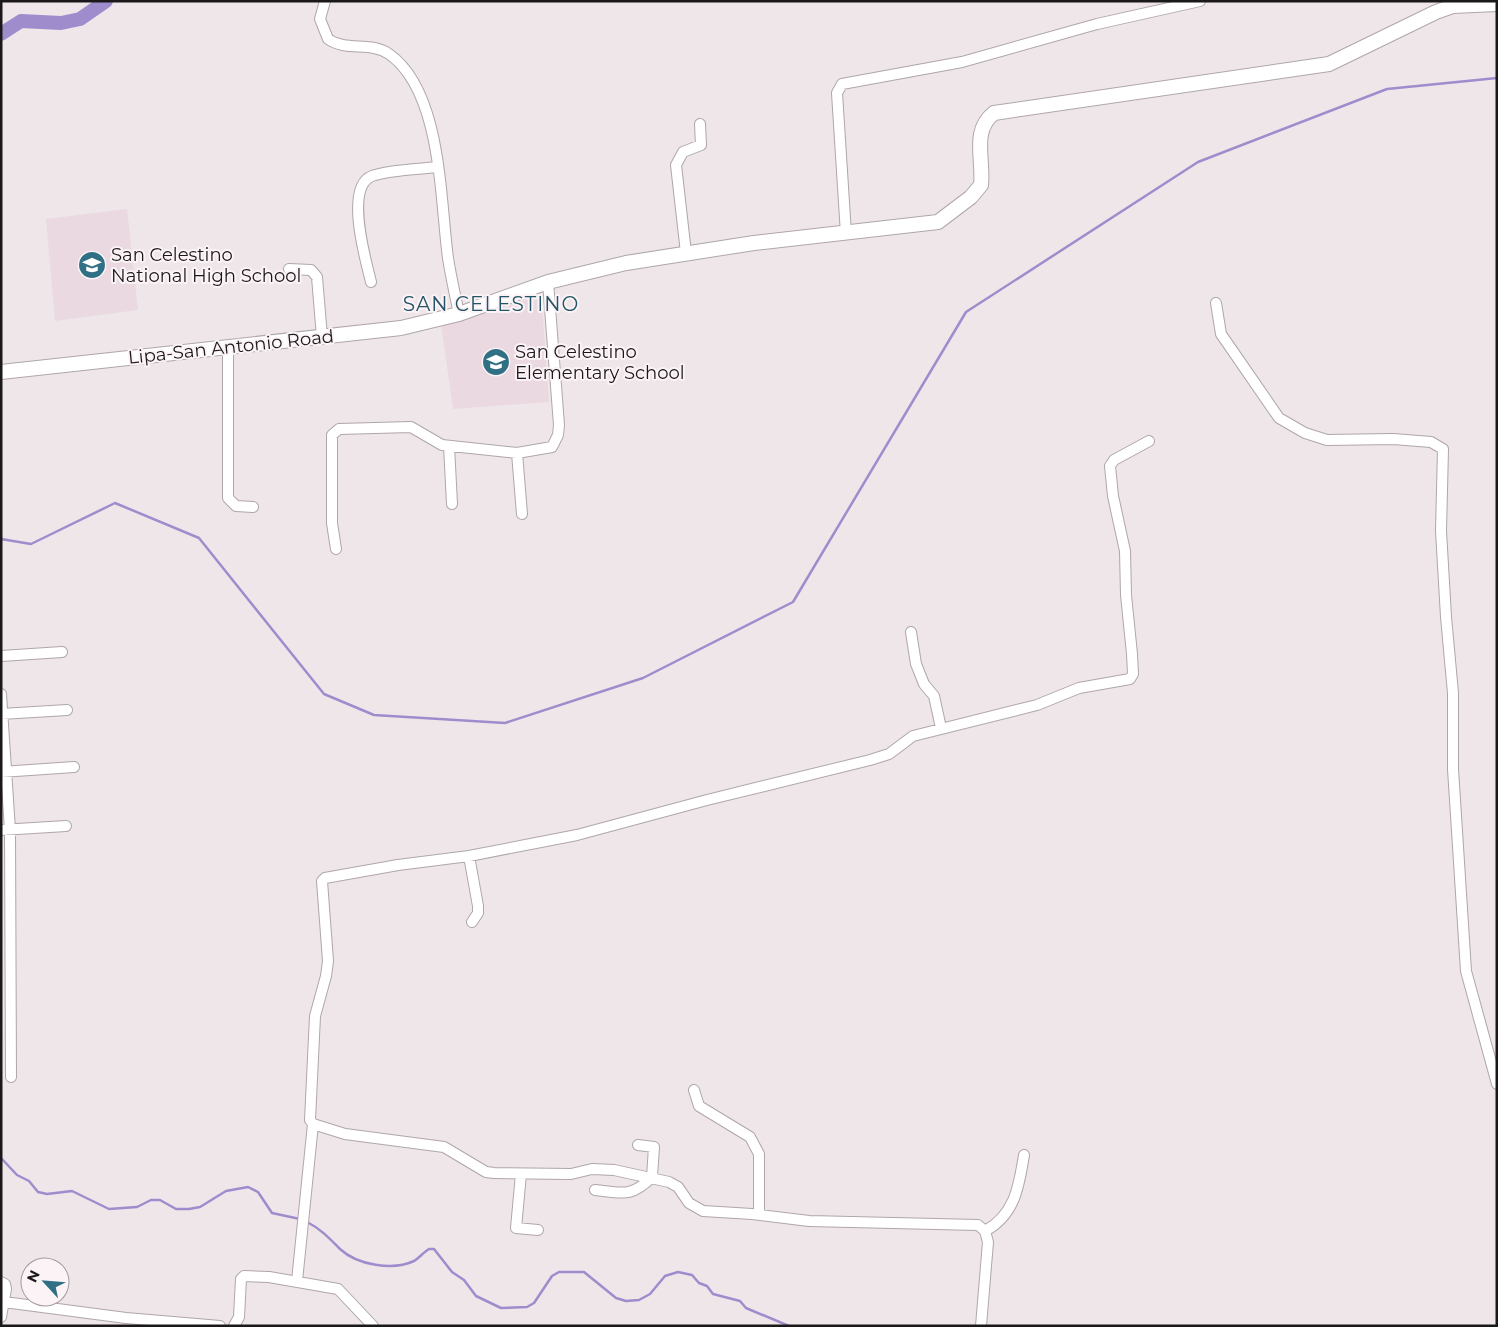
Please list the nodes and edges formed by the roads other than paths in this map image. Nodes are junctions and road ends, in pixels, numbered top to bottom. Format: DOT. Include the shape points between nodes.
graph roads {
  1 [pos="325,1"];
  2 [pos="1200,1"];
  3 [pos="1497,4"];
  4 [pos="700,124"];
  5 [pos="438,167"];
  6 [pos="846,234"];
  7 [pos="686,253"];
  8 [pos="288,269"];
  9 [pos="371,282"];
  10 [pos="548,282"];
  11 [pos="1216,303"];
  12 [pos="459,314"];
  13 [pos="322,337"];
  14 [pos="228,348"];
  15 [pos="1,372"];
  16 [pos="1150,441"];
  17 [pos="449,446"];
  18 [pos="517,453"];
  19 [pos="452,504"];
  20 [pos="253,507"];
  21 [pos="522,514"];
  22 [pos="336,549"];
  23 [pos="912,632"];
  24 [pos="62,652"];
  25 [pos="1,656"];
  26 [pos="1,694"];
  27 [pos="67,710"];
  28 [pos="2,714"];
  29 [pos="941,728"];
  30 [pos="74,767"];
  31 [pos="4,772"];
  32 [pos="66,826"];
  33 [pos="6,830"];
  34 [pos="469,856"];
  35 [pos="472,922"];
  36 [pos="11,1077"];
  37 [pos="1497,1084"];
  38 [pos="694,1090"];
  39 [pos="313,1124"];
  40 [pos="638,1145"];
  41 [pos="1024,1155"];
  42 [pos="521,1174"];
  43 [pos="652,1177"];
  44 [pos="595,1190"];
  45 [pos="759,1215"];
  46 [pos="538,1230"];
  47 [pos="985,1231"];
  48 [pos="297,1281"];
  49 [pos="1,1282"];
  50 [pos="4,1302"];
  51 [pos="1,1317"];
  52 [pos="220,1326"];
  53 [pos="235,1326"];
  54 [pos="373,1326"];
  55 [pos="982,1326"];
  1 -- 5 [label="street" via="320,19 328,39 343,46 384,51 398,62 415,84 426,106"];
  2 -- 6 [label="street" via="1097,24 962,62 842,84 837,93"];
  3 -- 6 [label="main road, Lipa-San Antonio Road" via="1453,6 1436,12 1329,64 994,113 981,127 979,137 981,185 947,217 926,225"];
  4 -- 7 [label="street" via="701,145 683,152 676,165"];
  5 -- 9 [label="street" via="372,176 361,186 359,222"];
  5 -- 12 [label="street" via="448,260"];
  6 -- 7 [label="main road, Lipa-San Antonio Road"];
  7 -- 10 [label="main road, Lipa-San Antonio Road" via="626,263"];
  8 -- 13 [label="street" via="311,270 317,277"];
  10 -- 12 [label="main road, Lipa-San Antonio Road"];
  10 -- 18 [label="street" via="558,435 552,447"];
  11 -- 37 [label="street" via="1221,334 1279,418 1305,433 1328,440 1431,442 1443,449 1441,531 1453,693 1453,769 1466,971"];
  12 -- 13 [label="main road, Lipa-San Antonio Road" via="393,330"];
  13 -- 14 [label="main road, Lipa-San Antonio Road"];
  14 -- 15 [label="main road, Lipa-San Antonio Road"];
  14 -- 20 [label="street" via="228,498 236,506"];
  16 -- 29 [label="street" via="1114,460 1110,466 1125,551 1124,577 1133,674 1130,679 1079,688 1037,705"];
  17 -- 18 [label="street"];
  17 -- 19 [label="street"];
  17 -- 22 [label="street" via="437,443 411,427 335,431 332,435 332,523"];
  18 -- 21 [label="street"];
  23 -- 29 [label="street" via="916,664 924,684 934,696"];
  24 -- 25 [label="street"];
  26 -- 28 [label="street"];
  27 -- 28 [label="street"];
  28 -- 31 [label="street"];
  29 -- 34 [label="street" via="913,736 889,754 870,760 577,835"];
  30 -- 31 [label="street"];
  31 -- 33 [label="street"];
  32 -- 33 [label="street"];
  33 -- 36 [label="street"];
  34 -- 35 [label="street" via="478,906"];
  34 -- 39 [label="street" via="398,865 322,880 328,961 316,1016 310,1120"];
  38 -- 45 [label="street" via="699,1106 750,1137 756,1145"];
  39 -- 42 [label="street" via="345,1134 444,1147 486,1172"];
  39 -- 48 [label="street"];
  40 -- 43 [label="street" via="654,1148"];
  41 -- 47 [label="street" via="1014,1200 1003,1218"];
  42 -- 43 [label="street" via="571,1174 592,1169"];
  42 -- 46 [label="street" via="516,1228"];
  43 -- 44 [label="street" via="632,1193"];
  43 -- 45 [label="street" via="678,1188 689,1203 703,1211"];
  45 -- 47 [label="street" via="809,1221 968,1223"];
  47 -- 55 [label="street" via="988,1242"];
  48 -- 53 [label="street" via="242,1277"];
  48 -- 54 [label="street" via="338,1289"];
  49 -- 50 [label="street" via="6,1289"];
  50 -- 51 [label="street"];
  50 -- 52 [label="street"];
}
